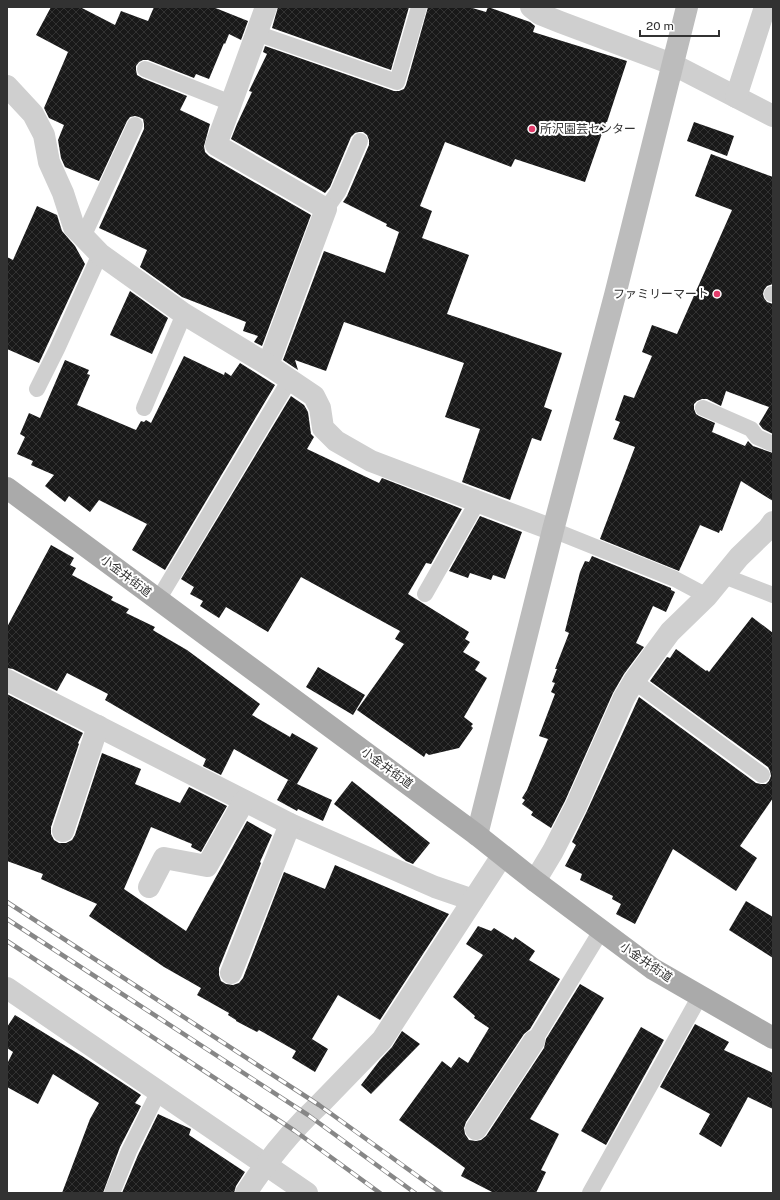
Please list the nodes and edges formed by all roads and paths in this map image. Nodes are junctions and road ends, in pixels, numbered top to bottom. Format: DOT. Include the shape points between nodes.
graph roads {
  1 [pos="266,7"];
  2 [pos="419,7"];
  3 [pos="531,7"];
  4 [pos="687,7"];
  5 [pos="766,7"];
  6 [pos="564,15"];
  7 [pos="256,33"];
  8 [pos="672,64"];
  9 [pos="145,69"];
  10 [pos="7,86"];
  11 [pos="736,97"];
  12 [pos="231,103"];
  13 [pos="773,116"];
  14 [pos="135,124"];
  15 [pos="360,141"];
  16 [pos="326,209"];
  17 [pos="83,237"];
  18 [pos="100,254"];
  19 [pos="184,314"];
  20 [pos="268,365"];
  21 [pos="289,380"];
  22 [pos="37,388"];
  23 [pos="144,408"];
  24 [pos="703,408"];
  25 [pos="773,444"];
  26 [pos="7,488"];
  27 [pos="478,501"];
  28 [pos="773,522"];
  29 [pos="553,530"];
  30 [pos="724,576"];
  31 [pos="425,594"];
  32 [pos="773,595"];
  33 [pos="707,596"];
  34 [pos="158,600"];
  35 [pos="7,680"];
  36 [pos="634,681"];
  37 [pos="98,726"];
  38 [pos="762,775"];
  39 [pos="244,801"];
  40 [pos="290,824"];
  41 [pos="63,831"];
  42 [pos="478,835"];
  43 [pos="502,856"];
  44 [pos="535,881"];
  45 [pos="149,887"];
  46 [pos="474,900"];
  47 [pos="601,931"];
  48 [pos="231,973"];
  49 [pos="7,988"];
  50 [pos="700,996"];
  51 [pos="773,1038"];
  52 [pos="534,1041"];
  53 [pos="159,1091"];
  54 [pos="476,1129"];
  55 [pos="265,1164"];
  56 [pos="112,1193"];
  57 [pos="246,1193"];
  58 [pos="308,1193"];
  59 [pos="590,1193"];
  1 -- 7 [label="street"];
  2 -- 7 [label="lane" via="397,82"];
  3 -- 6 [label="street" via="540,14"];
  4 -- 8 [label="street"];
  5 -- 11 [label="street"];
  6 -- 8 [label="street"];
  7 -- 12 [label="street"];
  8 -- 11 [label="street"];
  8 -- 29 [label="street"];
  9 -- 12 [label="lane"];
  10 -- 17 [label="street" via="33,114 44,135 49,162 74,227"];
  11 -- 13 [label="street"];
  12 -- 16 [label="street" via="216,146"];
  14 -- 17 [label="lane"];
  15 -- 16 [label="lane" via="338,192"];
  16 -- 20 [label="street"];
  17 -- 18 [label="street"];
  18 -- 19 [label="street"];
  18 -- 22 [label="lane"];
  19 -- 20 [label="street"];
  19 -- 23 [label="lane"];
  20 -- 21 [label="street"];
  21 -- 27 [label="street" via="314,396 320,408 323,428 336,441 371,461"];
  21 -- 34 [label="lane"];
  24 -- 25 [label="lane" via="751,429 757,437"];
  26 -- 34 [label="main road, 小金井街道"];
  27 -- 29 [label="street"];
  27 -- 31 [label="lane"];
  28 -- 30 [label="street"];
  29 -- 33 [label="lane" via="675,579"];
  29 -- 42 [label="street"];
  30 -- 32 [label="lane"];
  30 -- 33 [label="street"];
  33 -- 36 [label="street" via="670,632"];
  34 -- 42 [label="main road, 小金井街道"];
  35 -- 37 [label="street"];
  36 -- 38 [label="lane"];
  36 -- 44 [label="street" via="576,806"];
  37 -- 39 [label="street"];
  37 -- 41 [label="street"];
  39 -- 40 [label="street"];
  39 -- 45 [label="street" via="207,866 164,858"];
  40 -- 46 [label="street" via="435,887"];
  40 -- 48 [label="street"];
  42 -- 43 [label="main road, 小金井街道"];
  43 -- 44 [label="main road, 小金井街道"];
  43 -- 46 [label="street"];
  44 -- 47 [label="main road, 小金井街道"];
  46 -- 55 [label="street" via="382,1040 308,1115"];
  47 -- 50 [label="main road, 小金井街道" via="653,969"];
  47 -- 52 [label="lane"];
  49 -- 53 [label="street"];
  50 -- 51 [label="main road, 小金井街道"];
  50 -- 59 [label="lane"];
  52 -- 54 [label="street"];
  53 -- 55 [label="street"];
  53 -- 56 [label="lane" via="129,1151"];
  55 -- 57 [label="street"];
  55 -- 58 [label="street"];
}
